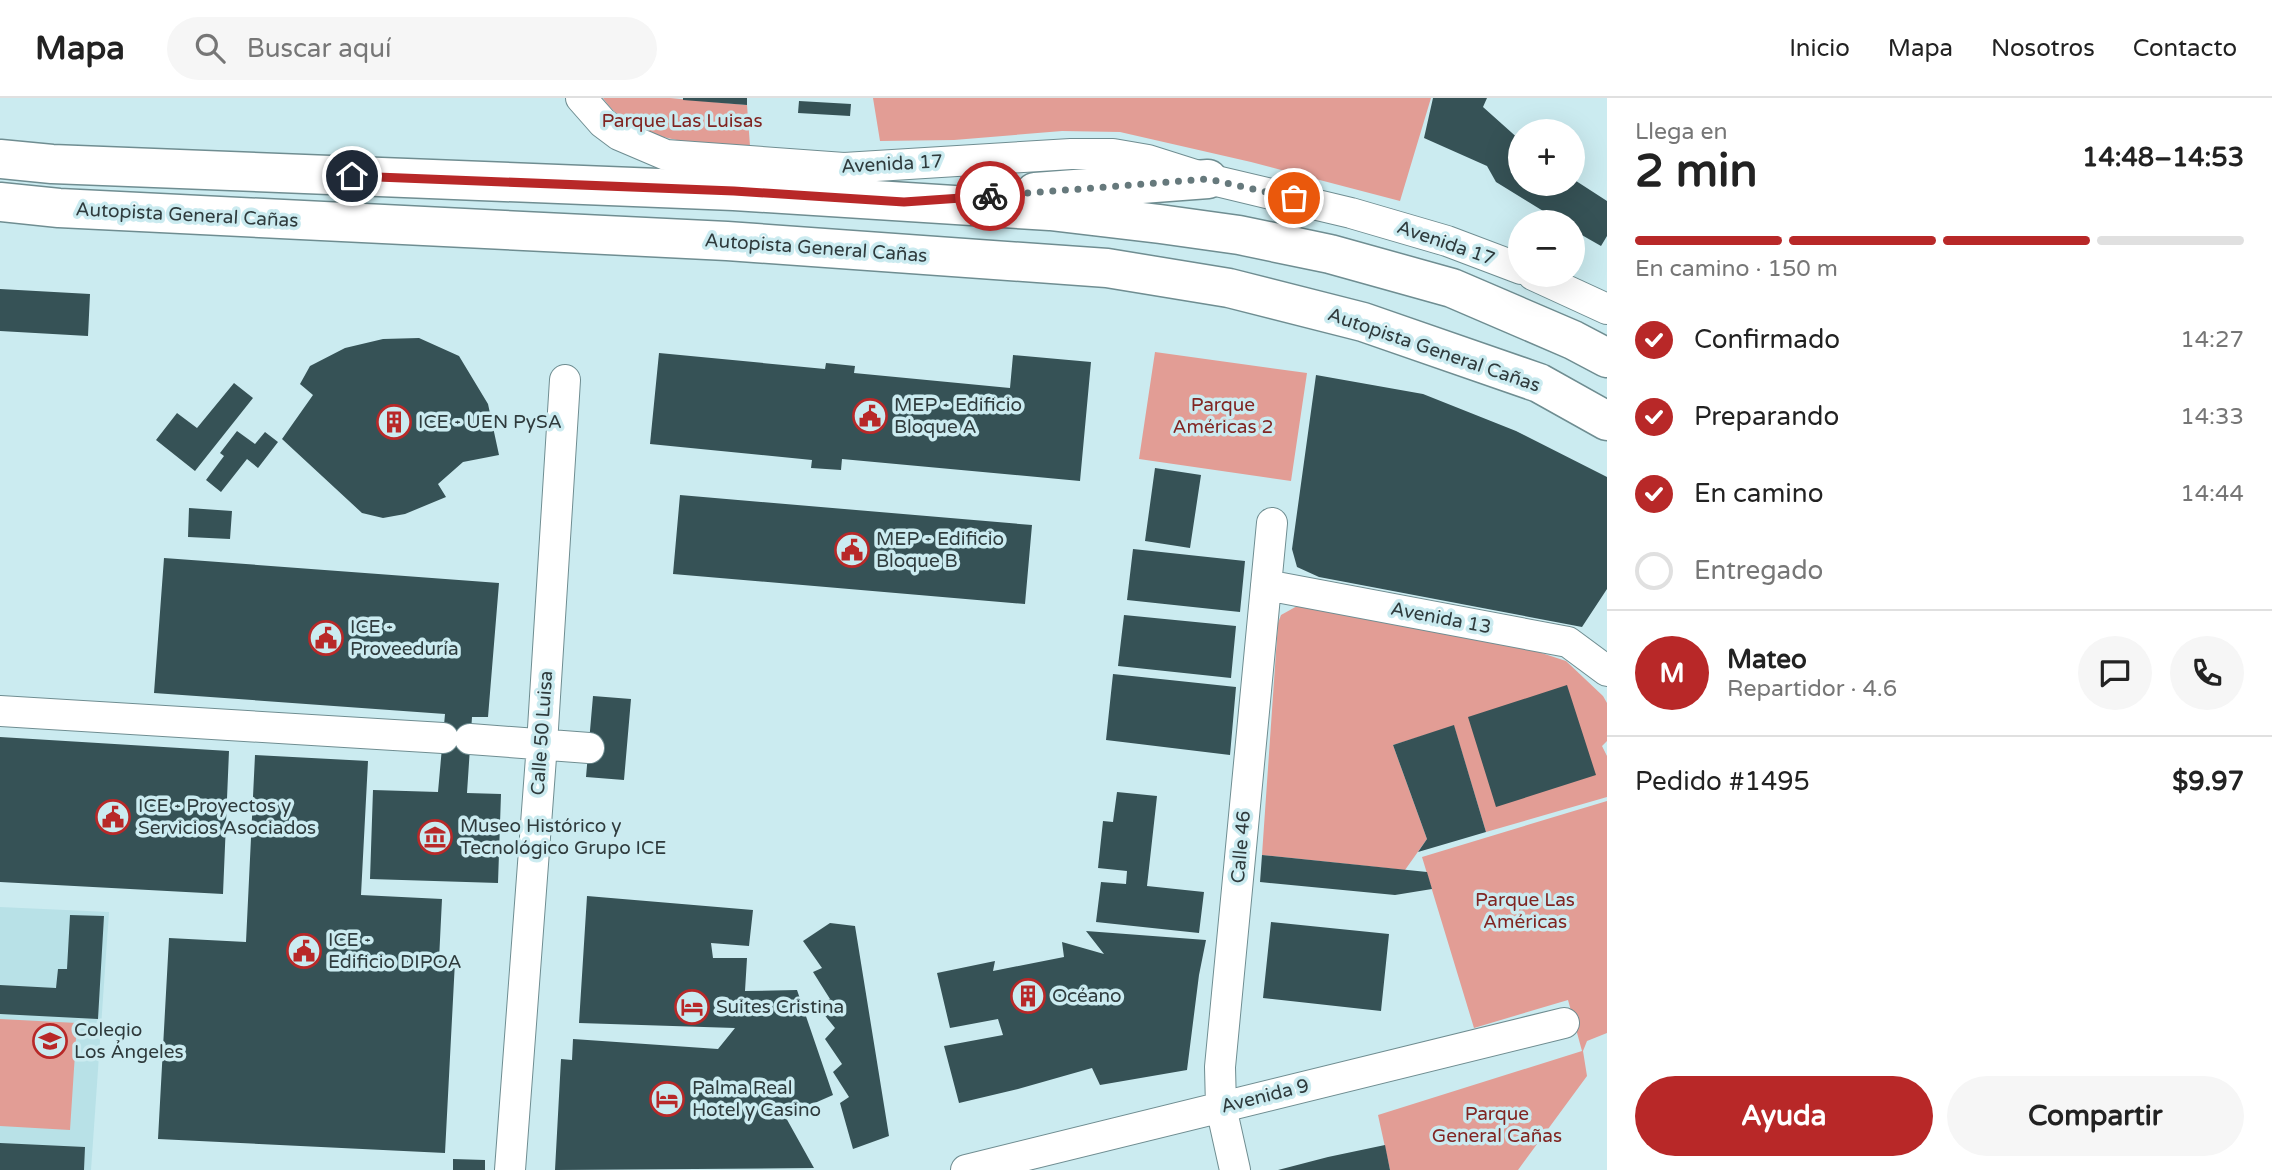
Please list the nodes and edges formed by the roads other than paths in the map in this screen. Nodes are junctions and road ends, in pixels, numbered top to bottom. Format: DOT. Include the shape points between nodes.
graph roads {
  1 [pos="581,98"];
  2 [pos="0,159"];
  3 [pos="1208,179"];
  4 [pos="0,202"];
  5 [pos="904,202"];
  6 [pos="1508,264"];
  7 [pos="1559,287"];
  8 [pos="1607,309"];
  9 [pos="1607,358"];
  10 [pos="565,380"];
  11 [pos="1607,421"];
  12 [pos="1272,523"];
  13 [pos="1266,585"];
  14 [pos="1607,671"];
  15 [pos="0,711"];
  16 [pos="542,744"];
  17 [pos="589,748"];
  18 [pos="1564,1023"];
  19 [pos="1221,1107"];
  20 [pos="510,1170"];
  21 [pos="966,1170"];
  22 [pos="1235,1170"];
  1 -- 3 [label="street, Avenida 17" via="619,135 666,155 844,168 1113,154"];
  2 -- 5 [label="highway"];
  3 -- 5 [label="highway"];
  3 -- 6 [label="street, Avenida 17" via="1351,213"];
  4 -- 11 [label="highway, Autopista General Cañas" via="727,241 1107,268 1229,288 1363,322 1539,383"];
  5 -- 9 [label="highway" via="1160,223 1330,254 1452,288"];
  7 -- 8 [label="street"];
  10 -- 16 [label="street, Calle 50 Luisa"];
  12 -- 13 [label="street, Calle 46"];
  13 -- 14 [label="street, Avenida 13" via="1568,642"];
  13 -- 19 [label="street, Calle 46" via="1220,1067"];
  15 -- 16 [label="street"];
  16 -- 17 [label="street"];
  16 -- 20 [label="street, Calle 50 Luisa"];
  18 -- 19 [label="street, Avenida 9"];
  19 -- 21 [label="street, Avenida 9"];
  19 -- 22 [label="street, Calle 46"];
}
